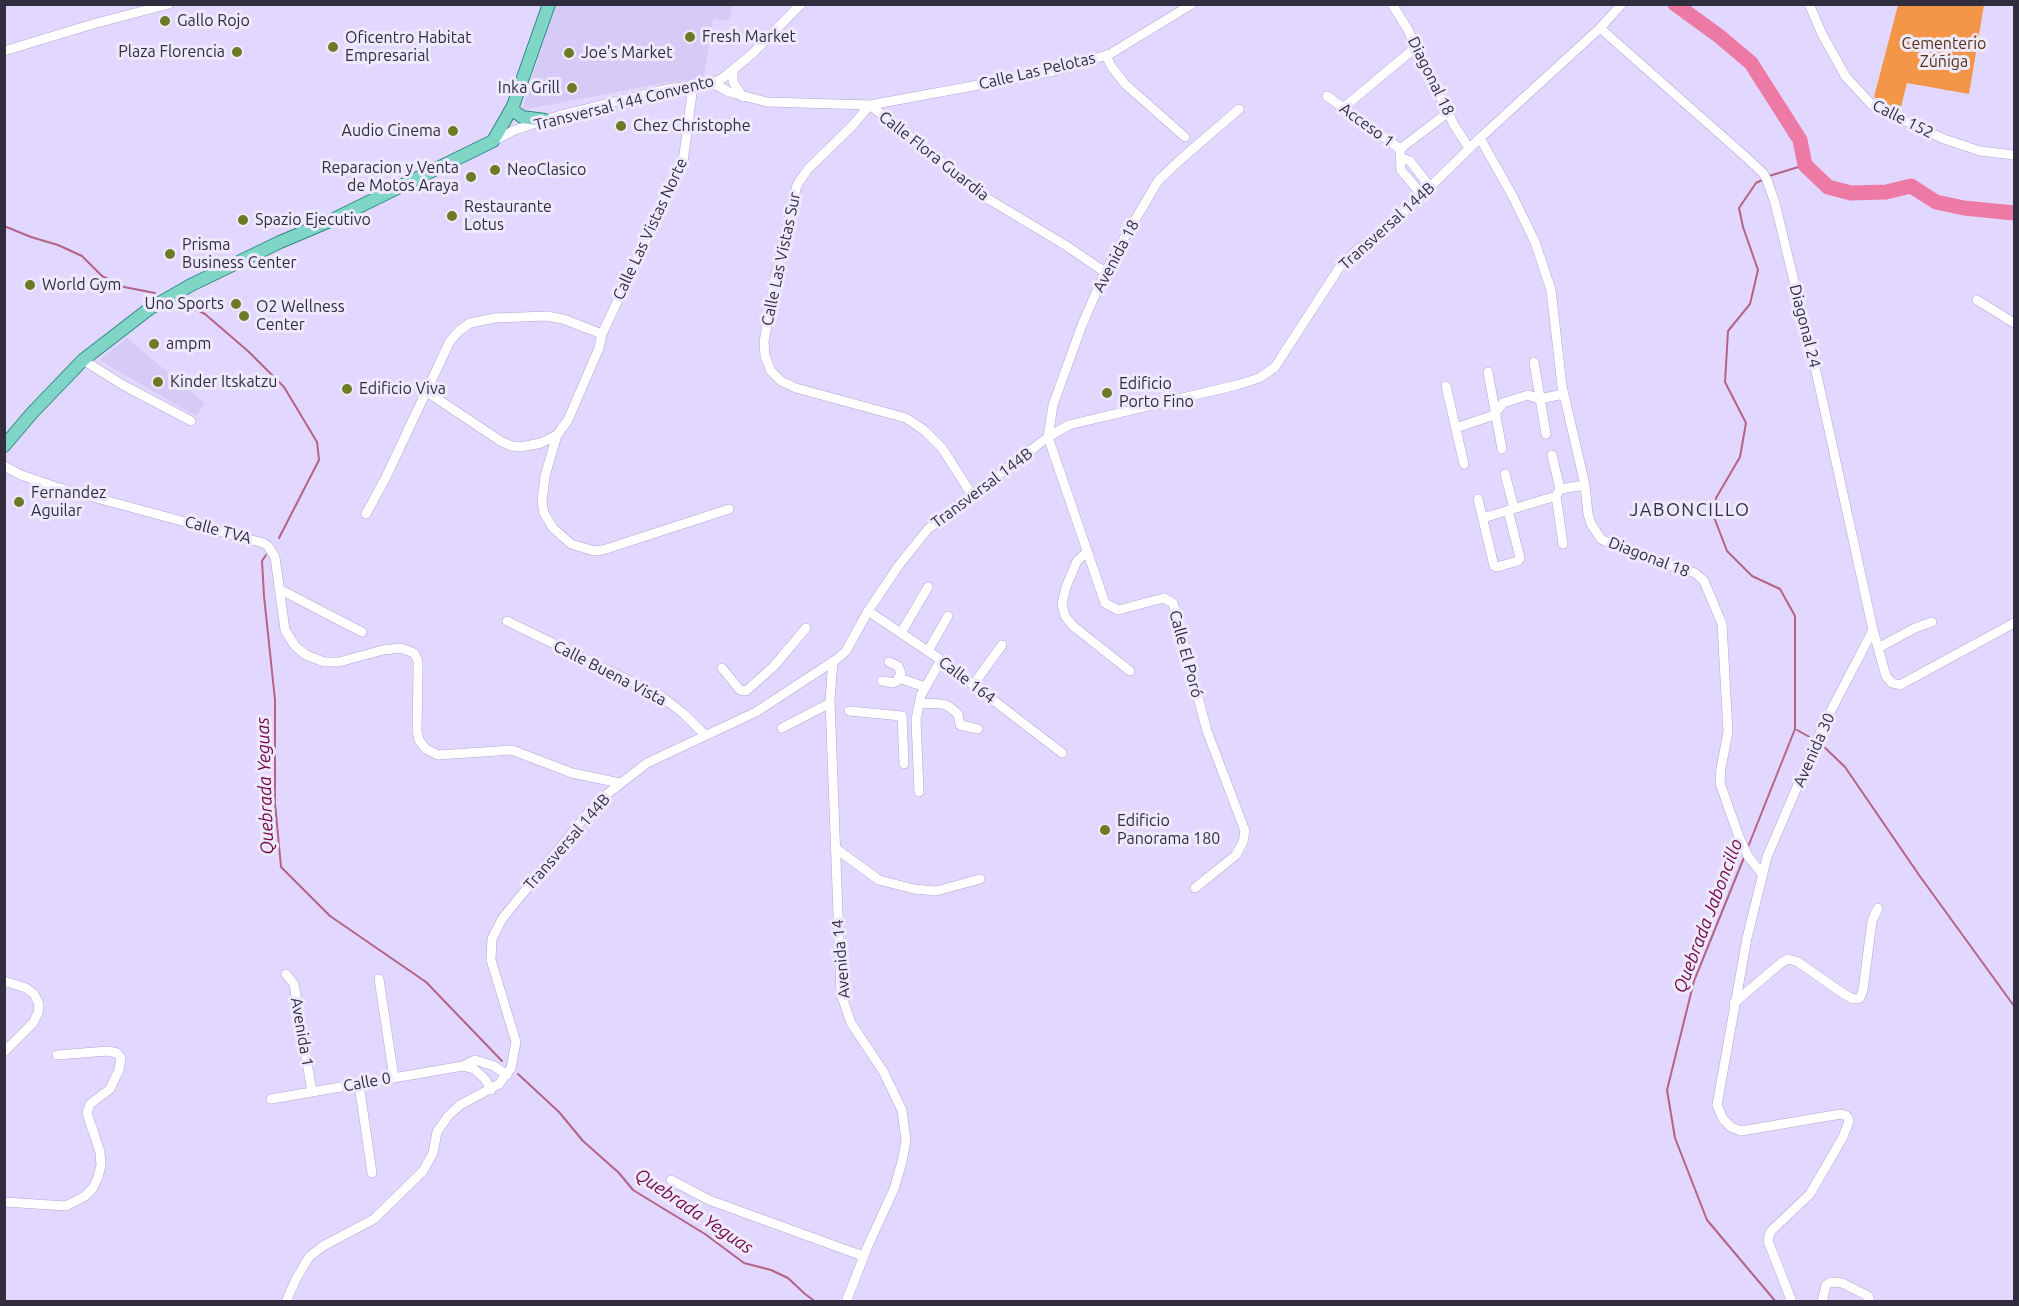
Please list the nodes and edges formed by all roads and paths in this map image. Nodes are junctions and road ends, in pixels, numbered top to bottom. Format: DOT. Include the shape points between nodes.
graph roads {
  1 [pos="169,4"];
  2 [pos="549,4"];
  3 [pos="801,4"];
  4 [pos="1192,4"];
  5 [pos="1392,4"];
  6 [pos="1622,4"];
  7 [pos="1812,7"];
  8 [pos="1600,28"];
  9 [pos="4,51"];
  10 [pos="1410,52"];
  11 [pos="1106,55"];
  12 [pos="733,70"];
  13 [pos="713,83"];
  14 [pos="693,86"];
  15 [pos="743,96"];
  16 [pos="1327,96"];
  17 [pos="870,105"];
  18 [pos="513,106"];
  19 [pos="1343,108"];
  20 [pos="1239,109"];
  21 [pos="1442,117"];
  22 [pos="545,120"];
  23 [pos="1185,137"];
  24 [pos="1480,138"];
  25 [pos="493,141"];
  26 [pos="1469,148"];
  27 [pos="1401,153"];
  28 [pos="2014,155"];
  29 [pos="1430,187"];
  30 [pos="1422,195"];
  31 [pos="1105,272"];
  32 [pos="1977,300"];
  33 [pos="2014,323"];
  34 [pos="602,334"];
  35 [pos="83,360"];
  36 [pos="1534,362"];
  37 [pos="1488,372"];
  38 [pos="1446,386"];
  39 [pos="427,392"];
  40 [pos="1564,394"];
  41 [pos="1539,399"];
  42 [pos="1494,415"];
  43 [pos="191,421"];
  44 [pos="1456,428"];
  45 [pos="1546,434"];
  46 [pos="557,435"];
  47 [pos="1048,437"];
  48 [pos="4,446"];
  49 [pos="1502,449"];
  50 [pos="1552,455"];
  51 [pos="1464,464"];
  52 [pos="4,466"];
  53 [pos="1505,474"];
  54 [pos="1585,485"];
  55 [pos="1558,493"];
  56 [pos="972,495"];
  57 [pos="1478,499"];
  58 [pos="729,509"];
  59 [pos="1511,509"];
  60 [pos="366,514"];
  61 [pos="1483,518"];
  62 [pos="1563,544"];
  63 [pos="1087,552"];
  64 [pos="928,587"];
  65 [pos="279,590"];
  66 [pos="868,611"];
  67 [pos="948,616"];
  68 [pos="507,621"];
  69 [pos="1932,622"];
  70 [pos="2014,623"];
  71 [pos="806,628"];
  72 [pos="1873,630"];
  73 [pos="362,632"];
  74 [pos="901,633"];
  75 [pos="1002,645"];
  76 [pos="1878,648"];
  77 [pos="927,651"];
  78 [pos="941,660"];
  79 [pos="833,661"];
  80 [pos="889,662"];
  81 [pos="722,668"];
  82 [pos="1130,671"];
  83 [pos="899,678"];
  84 [pos="882,681"];
  85 [pos="974,685"];
  86 [pos="925,687"];
  87 [pos="830,703"];
  88 [pos="919,703"];
  89 [pos="849,711"];
  90 [pos="782,728"];
  91 [pos="978,729"];
  92 [pos="705,735"];
  93 [pos="1062,753"];
  94 [pos="916,757"];
  95 [pos="620,783"];
  96 [pos="919,792"];
  97 [pos="835,848"];
  98 [pos="1762,874"];
  99 [pos="980,879"];
  100 [pos="1195,888"];
  101 [pos="1878,908"];
  102 [pos="286,974"];
  103 [pos="379,979"];
  104 [pos="4,981"];
  105 [pos="1734,1003"];
  106 [pos="4,1052"];
  107 [pos="57,1055"];
  108 [pos="463,1066"];
  109 [pos="507,1075"];
  110 [pos="394,1078"];
  111 [pos="359,1084"];
  112 [pos="491,1090"];
  113 [pos="312,1092"];
  114 [pos="271,1099"];
  115 [pos="372,1173"];
  116 [pos="671,1180"];
  117 [pos="4,1202"];
  118 [pos="863,1256"];
  119 [pos="286,1302"];
  120 [pos="846,1302"];
  121 [pos="1792,1302"];
  122 [pos="1822,1302"];
  123 [pos="1870,1302"];
  1 -- 9 [label="street"];
  2 -- 18 [label="main road"];
  3 -- 12 [label="street, Transversal 144 Convento"];
  4 -- 11 [label="street, Calle Las Pelotas"];
  5 -- 26 [label="street, Diagonal 18"];
  6 -- 8 [label="street, Transversal 144B"];
  7 -- 28 [label="street, Calle 152" via="1845,77 1873,106 1944,139 1980,151"];
  8 -- 24 [label="street, Transversal 144B"];
  8 -- 72 [label="street, Diagonal 24" via="1767,180 1834,448"];
  10 -- 19 [label="street"];
  11 -- 17 [label="street, Calle Las Pelotas" via="1054,71"];
  11 -- 23 [label="street" via="1125,84"];
  12 -- 13 [label="street, Transversal 144 Convento"];
  12 -- 15 [label="street" via="733,82"];
  13 -- 14 [label="street, Transversal 144 Convento"];
  13 -- 15 [label="street, Calle Flora Guardia"];
  14 -- 22 [label="street, Transversal 144 Convento"];
  14 -- 34 [label="street, Calle Las Vistas Norte" via="683,162"];
  15 -- 17 [label="street, Calle Flora Guardia" via="785,103"];
  16 -- 19 [label="street, Acceso 1"];
  17 -- 31 [label="street, Calle Flora Guardia" via="985,197"];
  17 -- 56 [label="street, Calle Las Vistas Sur" via="797,185 775,278 765,356 771,371 796,388 891,413 924,430 942,448"];
  18 -- 22 [label="main road" via="522,117"];
  18 -- 25 [label="main road"];
  19 -- 27 [label="street, Acceso 1"];
  20 -- 31 [label="street, Avenida 18" via="1158,182"];
  21 -- 27 [label="street"];
  22 -- 25 [label="street, Transversal 144 Convento"];
  24 -- 26 [label="street, Transversal 144B"];
  24 -- 40 [label="street, Diagonal 18" via="1535,242 1551,290"];
  25 -- 35 [label="main road" via="191,285 149,309"];
  26 -- 29 [label="street, Transversal 144B"];
  27 -- 29 [label="street, Acceso 1"];
  27 -- 30 [label="street, Acceso 1" via="1401,170"];
  29 -- 30 [label="street, Transversal 144B"];
  30 -- 47 [label="street, Transversal 144B" via="1382,235 1359,248 1341,265 1275,367 1259,378 1158,408 1069,425"];
  31 -- 47 [label="street, Avenida 18" via="1053,405"];
  32 -- 33 [label="street"];
  34 -- 39 [label="street" via="548,316 470,323 450,341"];
  34 -- 46 [label="street, Calle Las Vistas Norte" via="579,399"];
  35 -- 43 [label="street"];
  35 -- 48 [label="main road"];
  36 -- 41 [label="street"];
  37 -- 42 [label="street"];
  38 -- 44 [label="street"];
  39 -- 46 [label="street" via="512,446 530,446"];
  39 -- 60 [label="street"];
  40 -- 41 [label="street"];
  40 -- 54 [label="street, Diagonal 18"];
  41 -- 42 [label="street" via="1528,395 1503,403"];
  41 -- 45 [label="street"];
  42 -- 44 [label="street"];
  42 -- 49 [label="street"];
  44 -- 51 [label="street"];
  46 -- 58 [label="street, Calle Las Vistas Norte" via="545,476 544,513 552,528 571,544 603,550"];
  47 -- 56 [label="street, Transversal 144B"];
  47 -- 63 [label="street, Calle El Poró"];
  50 -- 55 [label="street"];
  52 -- 65 [label="street, Calle TVA" via="56,487 263,543 275,557"];
  53 -- 59 [label="street"];
  54 -- 55 [label="street"];
  54 -- 98 [label="street, Diagonal 18" via="1591,524 1601,538 1625,552 1695,573 1704,580 1722,624 1728,732 1720,783 1746,852"];
  55 -- 59 [label="street"];
  55 -- 62 [label="street"];
  56 -- 66 [label="street, Transversal 144B" via="928,528"];
  57 -- 61 [label="street"];
  59 -- 61 [label="street"];
  59 -- 61 [label="street" via="1518,561 1494,566"];
  63 -- 82 [label="street" via="1077,561 1066,587 1062,604 1065,616"];
  63 -- 100 [label="street, Calle El Poró" via="1109,606 1118,610 1164,598 1173,603 1207,732 1245,831 1236,855"];
  64 -- 74 [label="street"];
  65 -- 73 [label="street"];
  65 -- 95 [label="street, Calle TVA" via="285,630 306,655 324,662 339,662 383,650 401,648 414,653 418,661 417,730 426,749 438,755 512,750 572,773"];
  66 -- 74 [label="street, Calle 164"];
  66 -- 79 [label="street, Transversal 144B" via="846,651"];
  67 -- 77 [label="street"];
  68 -- 92 [label="street, Calle Buena Vista" via="661,696"];
  69 -- 76 [label="street"];
  70 -- 76 [label="street, Diagonal 24" via="1900,685 1886,676"];
  71 -- 81 [label="street" via="774,666 746,691 740,690"];
  72 -- 76 [label="street, Diagonal 24"];
  72 -- 98 [label="street, Avenida 30" via="1824,724"];
  74 -- 77 [label="street, Calle 164"];
  75 -- 85 [label="street"];
  77 -- 78 [label="street, Calle 164"];
  78 -- 85 [label="street, Calle 164"];
  78 -- 86 [label="street"];
  79 -- 87 [label="street, Avenida 14"];
  79 -- 92 [label="street, Transversal 144B" via="756,712"];
  80 -- 83 [label="street" via="900,669"];
  83 -- 84 [label="street" via="893,683"];
  83 -- 86 [label="street"];
  85 -- 93 [label="street, Calle 164"];
  86 -- 88 [label="street"];
  87 -- 90 [label="street"];
  87 -- 97 [label="street, Avenida 14"];
  88 -- 91 [label="street" via="942,704 958,714 960,725"];
  88 -- 94 [label="street"];
  89 -- 94 [label="street" via="902,716 904,760"];
  92 -- 95 [label="street, Transversal 144B" via="646,763"];
  94 -- 96 [label="street"];
  95 -- 109 [label="street, Transversal 144B" via="588,813 502,919 492,939 491,960 516,1042"];
  97 -- 99 [label="street" via="879,880 914,889 936,891"];
  97 -- 118 [label="street, Avenida 14" via="841,994 851,1023 883,1071 905,1125 904,1152 894,1189"];
  98 -- 105 [label="street, Avenida 30"];
  101 -- 105 [label="street" via="1872,921 1860,998 1844,994 1788,959"];
  102 -- 113 [label="street, Avenida 1" via="294,984"];
  103 -- 110 [label="street"];
  104 -- 106 [label="street" via="26,988 39,1004 33,1023"];
  105 -- 121 [label="street, Avenida 30" via="1717,1105 1723,1119 1741,1131 1841,1114 1849,1121 1810,1194 1769,1236"];
  107 -- 117 [label="street" via="108,1051 121,1058 110,1089 90,1104 87,1113 100,1152 99,1177 85,1196 66,1206"];
  108 -- 109 [label="street, Calle 0" via="475,1060"];
  108 -- 110 [label="street, Calle 0"];
  108 -- 112 [label="street" via="485,1079"];
  109 -- 112 [label="street"];
  110 -- 111 [label="street, Calle 0"];
  111 -- 113 [label="street, Calle 0"];
  111 -- 115 [label="street"];
  112 -- 119 [label="street" via="448,1116 437,1132 433,1154 423,1171 374,1219 309,1257"];
  113 -- 114 [label="street, Calle 0"];
  116 -- 118 [label="street" via="709,1200"];
  118 -- 120 [label="street, Avenida 14"];
  122 -- 123 [label="street" via="1826,1285 1832,1282 1868,1296"];
}
